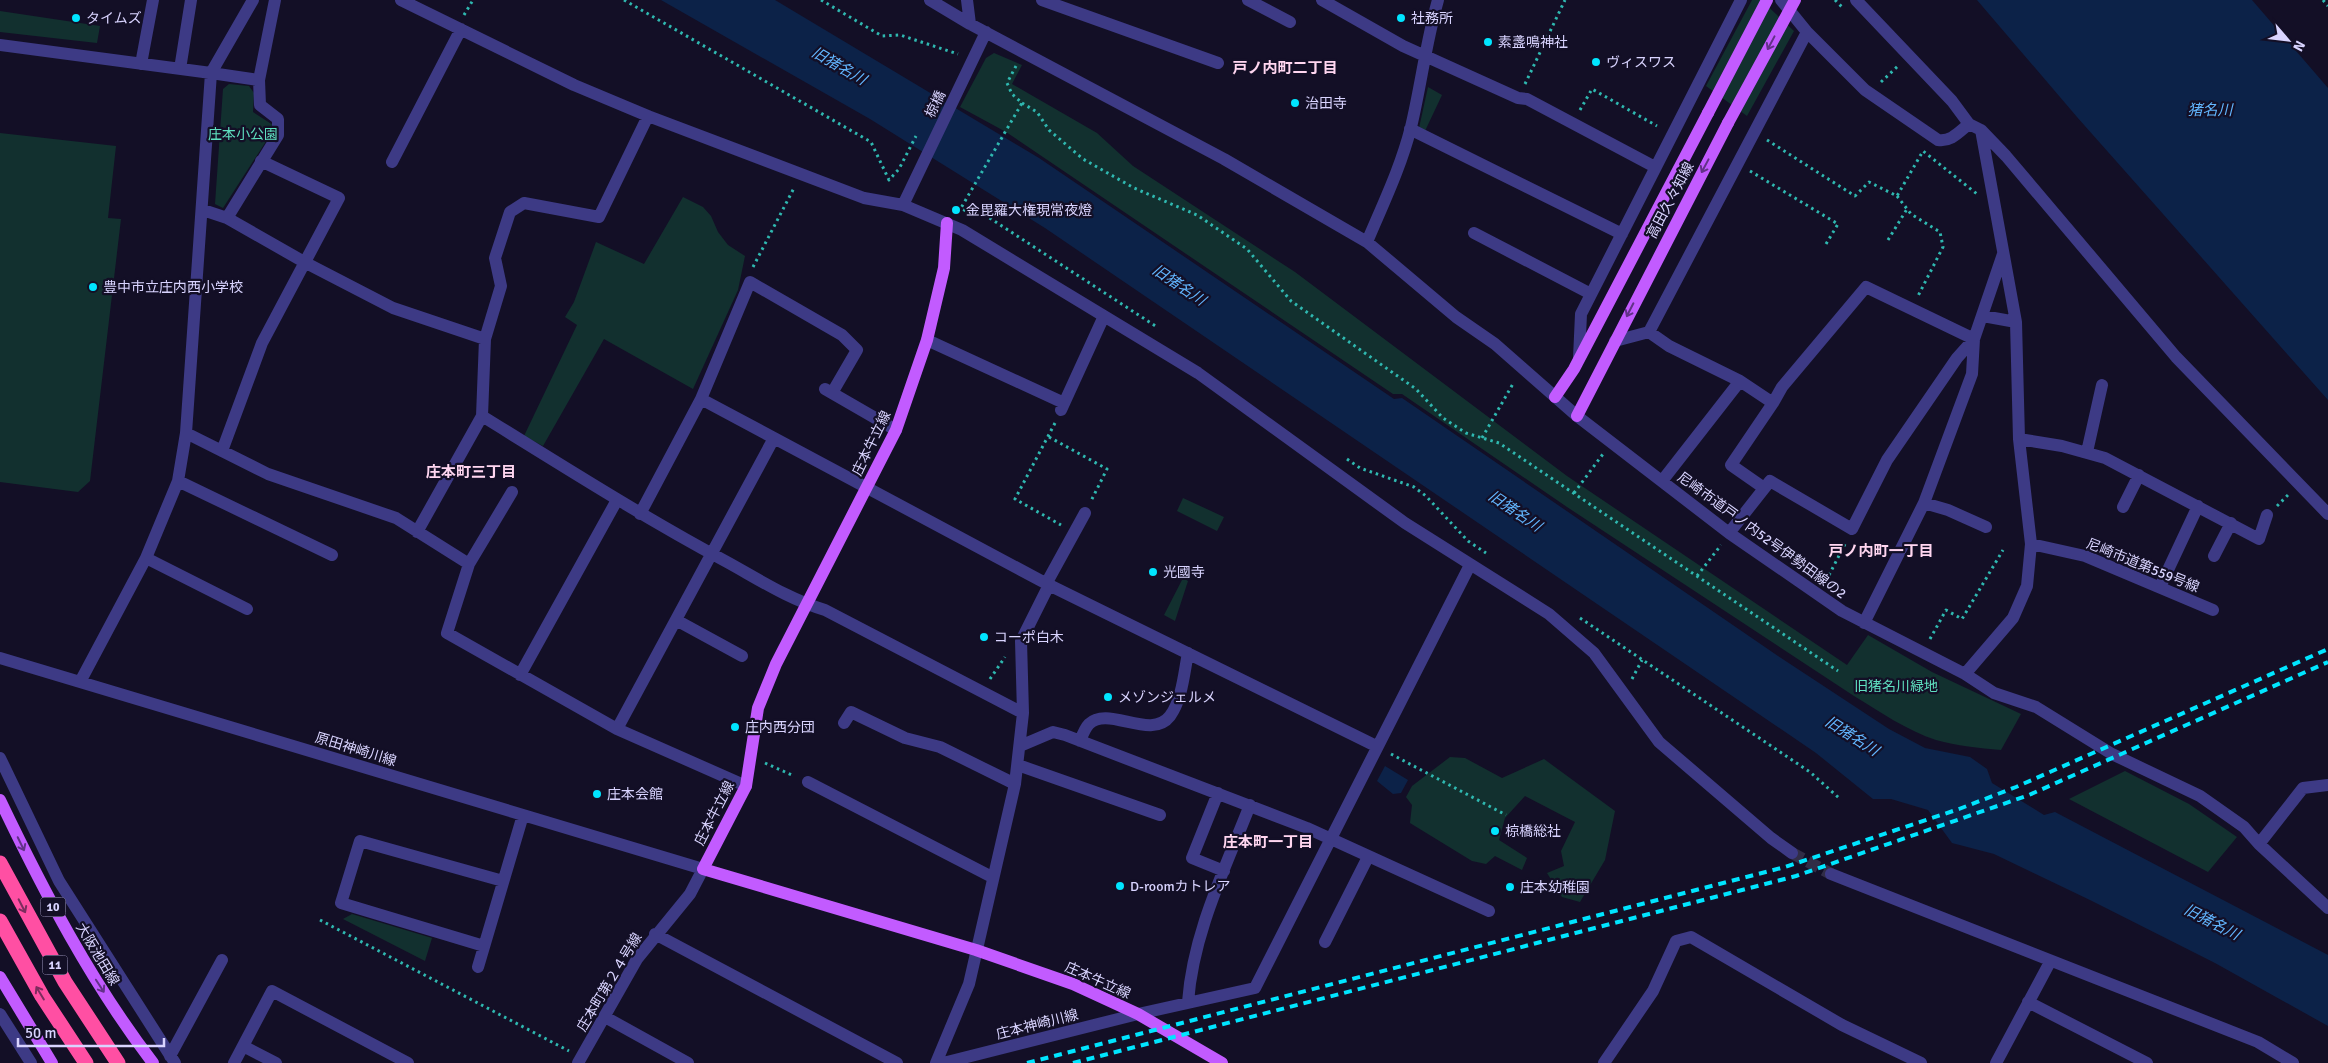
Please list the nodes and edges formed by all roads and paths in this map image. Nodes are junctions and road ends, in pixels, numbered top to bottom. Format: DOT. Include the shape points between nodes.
graph roads {
  1 [pos="153,0"];
  2 [pos="191,0"];
  3 [pos="253,0"];
  4 [pos="275,0"];
  5 [pos="401,0"];
  6 [pos="624,0"];
  7 [pos="821,0"];
  8 [pos="930,0"];
  9 [pos="968,0"];
  10 [pos="1248,0"];
  11 [pos="1322,0"];
  12 [pos="1438,0"];
  13 [pos="1565,0"];
  14 [pos="1741,0"];
  15 [pos="1767,0"];
  16 [pos="1781,0"];
  17 [pos="1794,0"];
  18 [pos="1835,0"];
  19 [pos="1856,0"];
  20 [pos="2323,0"];
  21 [pos="1048,1"];
  22 [pos="2328,6"];
  23 [pos="1848,13"];
  24 [pos="1290,22"];
  25 [pos="970,24"];
  26 [pos="461,30"];
  27 [pos="986,32"];
  28 [pos="1807,32"];
  29 [pos="0,45"];
  30 [pos="1023,52"];
  31 [pos="958,54"];
  32 [pos="1426,57"];
  33 [pos="1894,57"];
  34 [pos="1218,63"];
  35 [pos="141,64"];
  36 [pos="1900,64"];
  37 [pos="180,69"];
  38 [pos="1907,70"];
  39 [pos="211,73"];
  40 [pos="1874,77"];
  41 [pos="259,80"];
  42 [pos="1881,82"];
  43 [pos="1889,88"];
  44 [pos="1518,98"];
  45 [pos="1022,103"];
  46 [pos="648,116"];
  47 [pos="1573,123"];
  48 [pos="1969,124"];
  49 [pos="1657,126"];
  50 [pos="1410,129"];
  51 [pos="1981,130"];
  52 [pos="1764,139"];
  53 [pos="261,162"];
  54 [pos="392,162"];
  55 [pos="1655,167"];
  56 [pos="899,169"];
  57 [pos="1748,170"];
  58 [pos="801,174"];
  59 [pos="1897,196"];
  60 [pos="903,205"];
  61 [pos="1995,208"];
  62 [pos="1906,209"];
  63 [pos="203,210"];
  64 [pos="971,213"];
  65 [pos="968,217"];
  66 [pos="227,218"];
  67 [pos="947,223"];
  68 [pos="1474,233"];
  69 [pos="1622,234"];
  70 [pos="1888,240"];
  71 [pos="1367,242"];
  72 [pos="1826,244"];
  73 [pos="2004,252"];
  74 [pos="306,263"];
  75 [pos="750,282"];
  76 [pos="1591,294"];
  77 [pos="1911,310"];
  78 [pos="1104,316"];
  79 [pos="1983,316"];
  80 [pos="2016,322"];
  81 [pos="1160,330"];
  82 [pos="1650,332"];
  83 [pos="485,339"];
  84 [pos="1974,339"];
  85 [pos="927,340"];
  86 [pos="1615,341"];
  87 [pos="1579,358"];
  88 [pos="1522,368"];
  89 [pos="1740,381"];
  90 [pos="2102,385"];
  91 [pos="1555,397"];
  92 [pos="701,399"];
  93 [pos="1773,403"];
  94 [pos="1062,407"];
  95 [pos="482,416"];
  96 [pos="1577,416"];
  97 [pos="896,430"];
  98 [pos="186,433"];
  99 [pos="1049,437"];
  100 [pos="774,438"];
  101 [pos="1482,438"];
  102 [pos="2019,439"];
  103 [pos="1612,442"];
  104 [pos="222,451"];
  105 [pos="2087,452"];
  106 [pos="1344,457"];
  107 [pos="2139,475"];
  108 [pos="178,481"];
  109 [pos="1662,481"];
  110 [pos="2298,485"];
  111 [pos="866,486"];
  112 [pos="1764,488"];
  113 [pos="512,492"];
  114 [pos="1574,493"];
  115 [pos="617,500"];
  116 [pos="1924,503"];
  117 [pos="2198,506"];
  118 [pos="2123,507"];
  119 [pos="1085,513"];
  120 [pos="640,514"];
  121 [pos="2328,514"];
  122 [pos="2268,515"];
  123 [pos="2231,523"];
  124 [pos="1986,527"];
  125 [pos="1852,529"];
  126 [pos="417,532"];
  127 [pos="1074,533"];
  128 [pos="1729,533"];
  129 [pos="2031,544"];
  130 [pos="2003,550"];
  131 [pos="711,553"];
  132 [pos="332,555"];
  133 [pos="2214,556"];
  134 [pos="1492,557"];
  135 [pos="146,558"];
  136 [pos="469,564"];
  137 [pos="1470,565"];
  138 [pos="1697,576"];
  139 [pos="1048,584"];
  140 [pos="2160,587"];
  141 [pos="1820,595"];
  142 [pos="806,604"];
  143 [pos="247,609"];
  144 [pos="2213,610"];
  145 [pos="1578,616"];
  146 [pos="676,620"];
  147 [pos="1864,622"];
  148 [pos="1021,641"];
  149 [pos="1922,652"];
  150 [pos="1188,653"];
  151 [pos="742,656"];
  152 [pos="0,658"];
  153 [pos="1838,671"];
  154 [pos="520,674"];
  155 [pos="1965,674"];
  156 [pos="80,682"];
  157 [pos="982,692"];
  158 [pos="1023,713"];
  159 [pos="844,723"];
  160 [pos="617,729"];
  161 [pos="1080,741"];
  162 [pos="1020,746"];
  163 [pos="1376,746"];
  164 [pos="750,757"];
  165 [pos="0,758"];
  166 [pos="1018,765"];
  167 [pos="808,782"];
  168 [pos="1015,784"];
  169 [pos="2328,785"];
  170 [pos="746,786"];
  171 [pos="1218,793"];
  172 [pos="1839,798"];
  173 [pos="0,800"];
  174 [pos="1250,805"];
  175 [pos="523,815"];
  176 [pos="1160,815"];
  177 [pos="1506,815"];
  178 [pos="1329,839"];
  179 [pos="2258,844"];
  180 [pos="1792,853"];
  181 [pos="1368,857"];
  182 [pos="0,863"];
  183 [pos="702,869"];
  184 [pos="1224,871"];
  185 [pos="1831,874"];
  186 [pos="992,877"];
  187 [pos="503,881"];
  188 [pos="2328,908"];
  189 [pos="1489,912"];
  190 [pos="0,920"];
  191 [pos="320,920"];
  192 [pos="655,934"];
  193 [pos="1325,942"];
  194 [pos="484,946"];
  195 [pos="976,950"];
  196 [pos="222,960"];
  197 [pos="2050,962"];
  198 [pos="478,967"];
  199 [pos="0,977"];
  200 [pos="1188,1002"];
  201 [pos="2028,1002"];
  202 [pos="0,1014"];
  203 [pos="1138,1014"];
  204 [pos="605,1017"];
  205 [pos="243,1046"];
  206 [pos="49,1059"];
  207 [pos="172,1060"];
  208 [pos="579,1060"];
  209 [pos="31,1063"];
  210 [pos="86,1063"];
  211 [pos="118,1063"];
  212 [pos="153,1063"];
  213 [pos="234,1063"];
  214 [pos="276,1063"];
  215 [pos="408,1063"];
  216 [pos="688,1063"];
  217 [pos="896,1063"];
  218 [pos="936,1063"];
  219 [pos="943,1063"];
  220 [pos="1222,1063"];
  221 [pos="1604,1063"];
  222 [pos="1921,1063"];
  223 [pos="1996,1063"];
  224 [pos="2147,1063"];
  225 [pos="2293,1063"];
  1 -- 35 [label="street"];
  2 -- 37 [label="street"];
  3 -- 39 [label="street"];
  4 -- 41 [label="street"];
  5 -- 26 [label="street"];
  6 -- 56 [label="path" via="871,142 889,180"];
  7 -- 31 [label="path" via="882,36 900,35"];
  8 -- 25 [label="street, 尼崎市道戸ノ内52号伊勢田線の2"];
  9 -- 25 [label="street"];
  10 -- 24 [label="street"];
  11 -- 32 [label="street"];
  12 -- 32 [label="street" via="1427,36"];
  13 -- 44 [label="path"];
  14 -- 55 [label="street"];
  15 -- 87 [label="main road, 高田久々知線, bridge"];
  16 -- 28 [label="street"];
  17 -- 86 [label="main road, 高田久々知線, one-way, bridge"];
  18 -- 23 [label="path"];
  19 -- 48 [label="street" via="1952,101"];
  20 -- 22 [label="path"];
  21 -- 34 [label="street"];
  25 -- 27 [label="street, 尼崎市道戸ノ内52号伊勢田線の2"];
  26 -- 46 [label="street" via="574,85"];
  26 -- 54 [label="street"];
  27 -- 30 [label="street, 尼崎市道戸ノ内52号伊勢田線の2"];
  27 -- 60 [label="street, 椋橋"];
  28 -- 48 [label="street" via="1865,90 1938,140 1952,138"];
  28 -- 82 [label="street"];
  29 -- 35 [label="street"];
  30 -- 45 [label="path" via="1007,83 1012,94"];
  30 -- 71 [label="street, 尼崎市道戸ノ内52号伊勢田線の2" via="1224,159"];
  32 -- 44 [label="street"];
  32 -- 50 [label="street"];
  33 -- 36 [label="path"];
  35 -- 37 [label="street"];
  36 -- 38 [label="path"];
  36 -- 42 [label="path"];
  37 -- 39 [label="street"];
  39 -- 41 [label="street"];
  39 -- 63 [label="street"];
  40 -- 42 [label="path"];
  41 -- 53 [label="street" via="260,105 278,119 278,136"];
  42 -- 43 [label="path"];
  44 -- 47 [label="street" via="1527,99"];
  45 -- 64 [label="path" via="961,208"];
  45 -- 101 [label="path" via="1037,112 1049,130 1084,159 1134,188 1197,216 1247,249 1291,301 1416,389 1443,418 1466,434"];
  46 -- 58 [label="street"];
  46 -- 83 [label="street" via="599,217 524,203 510,212 495,258 501,286"];
  47 -- 49 [label="path" via="1592,89"];
  47 -- 55 [label="street"];
  48 -- 51 [label="street"];
  50 -- 69 [label="street"];
  50 -- 71 [label="street" via="1389,192"];
  51 -- 61 [label="street"];
  51 -- 110 [label="street" via="2176,358"];
  52 -- 59 [label="path" via="1855,196 1868,182"];
  53 -- 66 [label="street"];
  53 -- 74 [label="street" via="339,198"];
  55 -- 69 [label="street"];
  57 -- 72 [label="path" via="1838,224"];
  58 -- 60 [label="street" via="864,198"];
  58 -- 75 [label="path" via="755,261"];
  59 -- 61 [label="path" via="1924,151"];
  59 -- 62 [label="path"];
  60 -- 67 [label="street"];
  61 -- 73 [label="street"];
  62 -- 70 [label="path"];
  62 -- 77 [label="path" via="1940,232 1943,246"];
  63 -- 66 [label="street"];
  63 -- 98 [label="street"];
  64 -- 65 [label="path"];
  64 -- 81 [label="path" via="985,215"];
  66 -- 74 [label="street"];
  67 -- 78 [label="street"];
  67 -- 85 [label="main road, 庄本牛立線" via="944,268"];
  68 -- 76 [label="street"];
  69 -- 76 [label="street"];
  71 -- 88 [label="street, 尼崎市道戸ノ内52号伊勢田線の2"];
  73 -- 79 [label="street"];
  73 -- 80 [label="street"];
  74 -- 83 [label="street" via="393,308"];
  74 -- 104 [label="street" via="262,343"];
  75 -- 92 [label="street"];
  75 -- 97 [label="street" via="842,335 857,350 829,391"];
  76 -- 87 [label="street" via="1581,314"];
  77 -- 84 [label="street"];
  77 -- 93 [label="street" via="1866,287 1782,387"];
  78 -- 94 [label="street"];
  78 -- 137 [label="street" via="1198,373 1405,524"];
  79 -- 80 [label="street"];
  79 -- 84 [label="street"];
  80 -- 102 [label="street"];
  82 -- 86 [label="street"];
  82 -- 89 [label="street" via="1669,346"];
  83 -- 95 [label="street"];
  84 -- 116 [label="street" via="1972,374"];
  84 -- 125 [label="street" via="1956,358 1887,460"];
  85 -- 94 [label="street"];
  85 -- 97 [label="main road, 庄本牛立線"];
  86 -- 96 [label="main road, 高田久々知線"];
  87 -- 91 [label="main road, 高田久々知線"];
  88 -- 91 [label="street, 尼崎市道戸ノ内52号伊勢田線の2"];
  88 -- 101 [label="path"];
  89 -- 93 [label="street"];
  89 -- 109 [label="street"];
  90 -- 105 [label="street"];
  91 -- 96 [label="street, 尼崎市道戸ノ内52号伊勢田線の2"];
  92 -- 100 [label="street"];
  92 -- 120 [label="street"];
  93 -- 112 [label="street" via="1732,465"];
  94 -- 99 [label="path"];
  95 -- 115 [label="street"];
  95 -- 126 [label="street"];
  96 -- 103 [label="street, 尼崎市道戸ノ内52号伊勢田線の2"];
  97 -- 111 [label="main road, 庄本牛立線"];
  98 -- 104 [label="street"];
  98 -- 108 [label="street"];
  99 -- 119 [label="path" via="1107,469"];
  99 -- 127 [label="path" via="1015,499"];
  100 -- 111 [label="street"];
  100 -- 131 [label="street"];
  101 -- 114 [label="path" via="1499,443"];
  102 -- 105 [label="street"];
  102 -- 129 [label="street"];
  103 -- 109 [label="street, 尼崎市道戸ノ内52号伊勢田線の2"];
  103 -- 114 [label="path"];
  104 -- 126 [label="street" via="268,474 396,518"];
  105 -- 107 [label="street"];
  106 -- 134 [label="path" via="1360,468 1414,487 1468,541"];
  107 -- 117 [label="street"];
  107 -- 118 [label="street"];
  108 -- 132 [label="street"];
  108 -- 135 [label="street"];
  109 -- 128 [label="street, 尼崎市道戸ノ内52号伊勢田線の2"];
  110 -- 121 [label="street"];
  110 -- 122 [label="path"];
  111 -- 139 [label="street"];
  111 -- 142 [label="main road, 庄本牛立線"];
  112 -- 125 [label="street" via="1770,481"];
  112 -- 128 [label="street"];
  113 -- 136 [label="street"];
  114 -- 138 [label="path"];
  115 -- 120 [label="street"];
  115 -- 154 [label="street"];
  116 -- 124 [label="street"];
  116 -- 147 [label="street"];
  117 -- 123 [label="street"];
  117 -- 140 [label="street"];
  119 -- 127 [label="street"];
  120 -- 131 [label="street"];
  122 -- 123 [label="street" via="2259,538"];
  123 -- 133 [label="street"];
  125 -- 141 [label="path"];
  126 -- 136 [label="street"];
  127 -- 139 [label="street"];
  128 -- 138 [label="path"];
  128 -- 141 [label="street, 尼崎市道戸ノ内52号伊勢田線の2"];
  129 -- 140 [label="street, 尼崎市道第559号線" via="2085,556"];
  129 -- 155 [label="street" via="2027,586 2013,618"];
  130 -- 149 [label="path" via="1962,619 1946,610"];
  131 -- 142 [label="street"];
  131 -- 146 [label="street"];
  135 -- 143 [label="street"];
  135 -- 156 [label="street"];
  136 -- 154 [label="street" via="446,634"];
  137 -- 163 [label="street"];
  137 -- 180 [label="street" via="1549,614 1594,653 1658,742"];
  138 -- 153 [label="path"];
  139 -- 148 [label="street"];
  139 -- 150 [label="street"];
  140 -- 144 [label="street, 尼崎市道第559号線"];
  141 -- 147 [label="street, 尼崎市道戸ノ内52号伊勢田線の2"];
  142 -- 157 [label="street" via="825,610"];
  142 -- 164 [label="main road, 庄本牛立線" via="758,708"];
  145 -- 172 [label="path" via="1810,772"];
  146 -- 151 [label="street"];
  146 -- 160 [label="street"];
  147 -- 149 [label="street, 尼崎市道戸ノ内52号伊勢田線の2"];
  148 -- 157 [label="path" via="1012,647"];
  148 -- 158 [label="street"];
  149 -- 155 [label="street, 尼崎市道戸ノ内52号伊勢田線の2"];
  150 -- 161 [label="street" via="1179,694 1169,717 1162,723 1144,726 1101,718 1090,723"];
  150 -- 163 [label="street"];
  152 -- 156 [label="street, 原田神崎川線"];
  154 -- 160 [label="street"];
  155 -- 179 [label="street, 尼崎市道戸ノ内52号伊勢田線の2" via="1994,693 2036,707 2112,754 2200,796 2244,827"];
  156 -- 175 [label="street, 原田神崎川線"];
  157 -- 158 [label="street"];
  158 -- 162 [label="street"];
  159 -- 168 [label="street" via="851,712 905,738 940,747"];
  160 -- 170 [label="street"];
  161 -- 162 [label="street" via="1053,732"];
  161 -- 171 [label="street"];
  162 -- 166 [label="street"];
  163 -- 177 [label="path"];
  163 -- 178 [label="street"];
  164 -- 167 [label="path"];
  164 -- 170 [label="main road, 庄本牛立線"];
  165 -- 207 [label="street" via="59,881"];
  166 -- 168 [label="street"];
  166 -- 176 [label="street"];
  167 -- 186 [label="street"];
  168 -- 186 [label="street"];
  169 -- 179 [label="street" via="2303,788"];
  170 -- 183 [label="main road, 庄本牛立線"];
  171 -- 174 [label="street"];
  171 -- 184 [label="street" via="1192,858"];
  173 -- 212 [label="main road, 大阪池田線 / 10, one-way" via="57,916 114,1009"];
  174 -- 178 [label="street"];
  174 -- 184 [label="street"];
  175 -- 183 [label="street, 原田神崎川線"];
  175 -- 187 [label="street"];
  178 -- 181 [label="street"];
  178 -- 200 [label="street, 庄本神崎川線" via="1255,988"];
  179 -- 188 [label="street, 尼崎市道戸ノ内52号伊勢田線の2"];
  181 -- 189 [label="street"];
  181 -- 193 [label="street"];
  182 -- 211 [label="highway, 11, one-way" via="64,982"];
  183 -- 192 [label="street, 庄本町第２４号線" via="690,894"];
  183 -- 195 [label="main road, 庄本牛立線"];
  184 -- 200 [label="street" via="1200,938 1190,976"];
  185 -- 197 [label="street"];
  186 -- 195 [label="street"];
  187 -- 194 [label="street"];
  187 -- 194 [label="street" via="360,841 340,903"];
  210 -- 190 [label="highway, 11, one-way" via="42,996"];
  191 -- 208 [label="path"];
  192 -- 204 [label="street, 庄本町第２４号線" via="637,959"];
  192 -- 217 [label="street"];
  194 -- 198 [label="street"];
  195 -- 203 [label="main road, 庄本牛立線" via="1073,984"];
  195 -- 218 [label="street" via="969,984"];
  196 -- 207 [label="street"];
  197 -- 201 [label="street"];
  197 -- 225 [label="street" via="2258,1042"];
  199 -- 206 [label="main road"];
  200 -- 203 [label="street, 庄本神崎川線"];
  201 -- 223 [label="street"];
  201 -- 224 [label="street"];
  202 -- 209 [label="street"];
  203 -- 219 [label="street, 庄本神崎川線"];
  203 -- 220 [label="main road, 庄本牛立線"];
  204 -- 208 [label="street, 庄本町第２４号線"];
  204 -- 216 [label="street"];
  205 -- 213 [label="street"];
  205 -- 214 [label="street"];
  205 -- 215 [label="street" via="272,991"];
  221 -- 222 [label="street" via="1653,991 1676,941 1691,937 1842,1025"];
}
